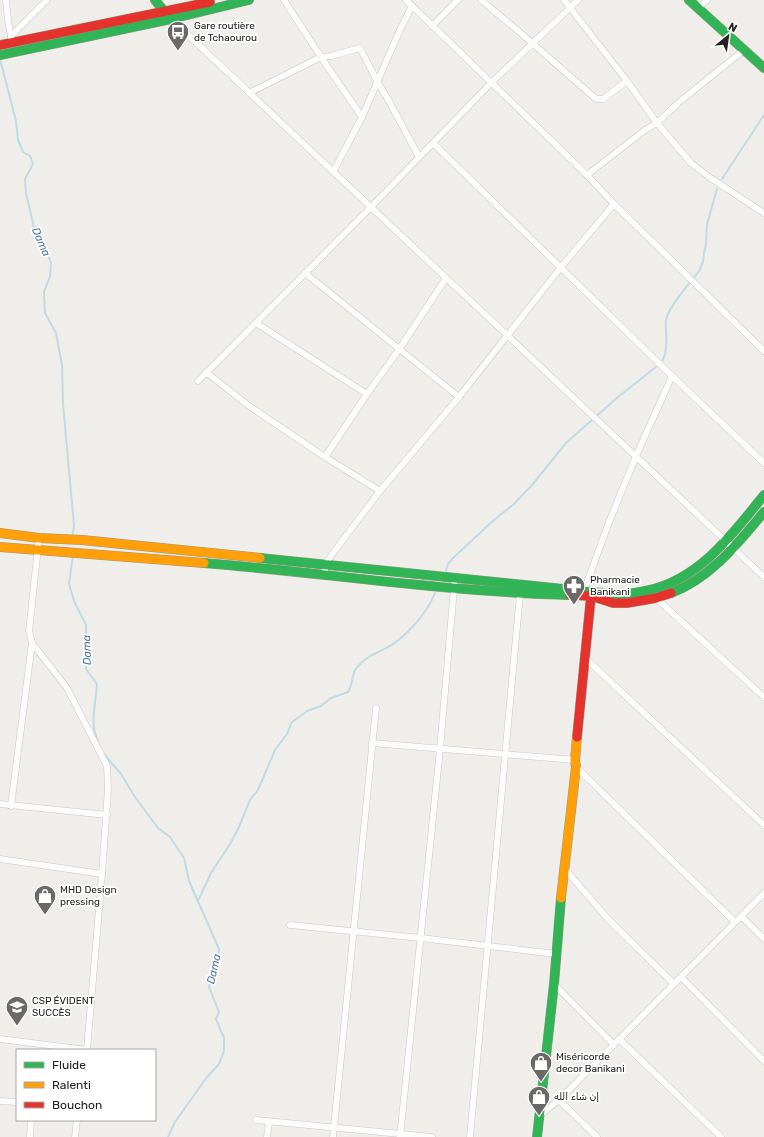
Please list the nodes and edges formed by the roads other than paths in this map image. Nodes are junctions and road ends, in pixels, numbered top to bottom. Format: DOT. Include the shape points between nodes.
graph roads {
  1 [pos="6,0"];
  2 [pos="47,0"];
  3 [pos="155,0"];
  4 [pos="220,0"];
  5 [pos="249,0"];
  6 [pos="284,0"];
  7 [pos="406,0"];
  8 [pos="458,0"];
  9 [pos="481,0"];
  10 [pos="564,0"];
  11 [pos="578,0"];
  12 [pos="688,0"];
  13 [pos="707,0"];
  14 [pos="412,6"];
  15 [pos="570,8"];
  16 [pos="698,9"];
  17 [pos="163,12"];
  18 [pos="171,19"];
  19 [pos="432,26"];
  20 [pos="8,42"];
  21 [pos="533,43"];
  22 [pos="744,50"];
  23 [pos="0,55"];
  24 [pos="321,57"];
  25 [pos="764,68"];
  26 [pos="627,81"];
  27 [pos="378,83"];
  28 [pos="491,83"];
  29 [pos="249,93"];
  30 [pos="362,117"];
  31 [pos="658,123"];
  32 [pos="433,143"];
  33 [pos="418,157"];
  34 [pos="333,172"];
  35 [pos="587,175"];
  36 [pos="614,204"];
  37 [pos="370,207"];
  38 [pos="764,213"];
  39 [pos="561,267"];
  40 [pos="305,273"];
  41 [pos="446,278"];
  42 [pos="256,323"];
  43 [pos="507,336"];
  44 [pos="763,347"];
  45 [pos="400,348"];
  46 [pos="206,372"];
  47 [pos="672,376"];
  48 [pos="198,381"];
  49 [pos="367,394"];
  50 [pos="459,397"];
  51 [pos="636,456"];
  52 [pos="325,457"];
  53 [pos="764,463"];
  54 [pos="380,491"];
  55 [pos="764,495"];
  56 [pos="764,512"];
  57 [pos="0,534"];
  58 [pos="39,538"];
  59 [pos="726,541"];
  60 [pos="0,547"];
  61 [pos="734,548"];
  62 [pos="38,550"];
  63 [pos="325,564"];
  64 [pos="325,574"];
  65 [pos="455,577"];
  66 [pos="764,577"];
  67 [pos="454,588"];
  68 [pos="590,593"];
  69 [pos="520,594"];
  70 [pos="656,598"];
  71 [pos="32,643"];
  72 [pos="585,658"];
  73 [pos="764,697"];
  74 [pos="376,708"];
  75 [pos="372,743"];
  76 [pos="440,749"];
  77 [pos="506,754"];
  78 [pos="575,763"];
  79 [pos="0,804"];
  80 [pos="11,806"];
  81 [pos="106,815"];
  82 [pos="764,825"];
  83 [pos="0,859"];
  84 [pos="564,868"];
  85 [pos="102,874"];
  86 [pos="764,892"];
  87 [pos="741,916"];
  88 [pos="735,922"];
  89 [pos="290,925"];
  90 [pos="354,931"];
  91 [pos="421,938"];
  92 [pos="764,940"];
  93 [pos="488,946"];
  94 [pos="556,954"];
  95 [pos="681,977"];
  96 [pos="554,984"];
  97 [pos="674,984"];
  98 [pos="0,1039"];
  99 [pos="619,1039"];
  100 [pos="614,1045"];
  101 [pos="79,1049"];
  102 [pos="87,1049"];
  103 [pos="764,1061"];
  104 [pos="559,1100"];
  105 [pos="0,1101"];
  106 [pos="16,1102"];
  107 [pos="539,1116"];
  108 [pos="256,1120"];
  109 [pos="31,1121"];
  110 [pos="77,1121"];
  111 [pos="269,1122"];
  112 [pos="334,1128"];
  113 [pos="400,1136"];
  114 [pos="30,1137"];
  115 [pos="75,1137"];
  116 [pos="267,1137"];
  117 [pos="333,1137"];
  118 [pos="432,1137"];
  119 [pos="470,1137"];
  120 [pos="537,1137"];
  121 [pos="597,1137"];
  122 [pos="721,1137"];
  1 -- 20 [label="street"];
  2 -- 20 [label="street"];
  3 -- 17 [label="street"];
  4 -- 17 [label="street"];
  5 -- 18 [label="street"];
  6 -- 24 [label="street"];
  7 -- 14 [label="street"];
  8 -- 19 [label="street"];
  9 -- 21 [label="street"];
  10 -- 15 [label="street"];
  11 -- 15 [label="street"];
  12 -- 16 [label="street"];
  13 -- 16 [label="street"];
  14 -- 19 [label="street"];
  14 -- 27 [label="street"];
  15 -- 21 [label="street"];
  15 -- 26 [label="street"];
  16 -- 22 [label="street"];
  17 -- 18 [label="street"];
  17 -- 20 [label="street"];
  18 -- 23 [label="street"];
  18 -- 29 [label="street"];
  19 -- 28 [label="street"];
  21 -- 26 [label="street" via="599,100"];
  21 -- 28 [label="street"];
  22 -- 25 [label="street"];
  22 -- 31 [label="street" via="678,103"];
  24 -- 27 [label="street" via="360,48"];
  24 -- 29 [label="street"];
  24 -- 30 [label="street"];
  26 -- 31 [label="street"];
  27 -- 30 [label="street"];
  27 -- 33 [label="street"];
  28 -- 32 [label="street"];
  28 -- 35 [label="street"];
  29 -- 34 [label="street"];
  30 -- 34 [label="street"];
  31 -- 35 [label="street" via="645,130"];
  31 -- 38 [label="street" via="700,170"];
  32 -- 33 [label="street"];
  32 -- 39 [label="street"];
  33 -- 37 [label="street"];
  34 -- 37 [label="street"];
  35 -- 36 [label="street"];
  36 -- 39 [label="street"];
  36 -- 44 [label="street"];
  37 -- 40 [label="street"];
  37 -- 41 [label="street"];
  39 -- 43 [label="street"];
  39 -- 47 [label="street"];
  40 -- 42 [label="street"];
  40 -- 45 [label="street"];
  41 -- 43 [label="street"];
  41 -- 45 [label="street"];
  42 -- 46 [label="street"];
  42 -- 49 [label="street"];
  43 -- 50 [label="street"];
  43 -- 51 [label="street"];
  45 -- 49 [label="street"];
  45 -- 50 [label="street"];
  46 -- 48 [label="street"];
  46 -- 52 [label="street" via="249,406"];
  47 -- 51 [label="street"];
  47 -- 53 [label="street"];
  49 -- 52 [label="street"];
  50 -- 54 [label="street"];
  51 -- 59 [label="street"];
  51 -- 68 [label="street" via="609,522"];
  52 -- 54 [label="street"];
  54 -- 63 [label="street"];
  55 -- 59 [label="street"];
  56 -- 61 [label="street"];
  57 -- 58 [label="street"];
  58 -- 62 [label="street"];
  58 -- 63 [label="street"];
  59 -- 61 [label="street"];
  59 -- 68 [label="street" via="700,566 667,585 628,594"];
  60 -- 62 [label="street"];
  61 -- 66 [label="street"];
  61 -- 70 [label="street" via="701,577 681,589"];
  62 -- 64 [label="street"];
  62 -- 71 [label="street" via="30,622"];
  63 -- 64 [label="street"];
  63 -- 65 [label="street"];
  64 -- 67 [label="street"];
  65 -- 67 [label="street"];
  65 -- 68 [label="street"];
  67 -- 69 [label="street"];
  67 -- 76 [label="street"];
  68 -- 69 [label="street"];
  68 -- 70 [label="street" via="613,604"];
  68 -- 72 [label="street"];
  69 -- 77 [label="street"];
  70 -- 73 [label="street"];
  71 -- 80 [label="street"];
  71 -- 81 [label="street" via="67,688 106,766"];
  72 -- 78 [label="street"];
  72 -- 82 [label="street"];
  74 -- 75 [label="street"];
  75 -- 76 [label="street"];
  75 -- 90 [label="street"];
  76 -- 77 [label="street"];
  76 -- 91 [label="street"];
  77 -- 78 [label="street"];
  77 -- 93 [label="street"];
  78 -- 84 [label="street"];
  78 -- 88 [label="street"];
  79 -- 80 [label="street"];
  80 -- 81 [label="street"];
  81 -- 85 [label="street"];
  83 -- 85 [label="street"];
  84 -- 94 [label="street"];
  84 -- 97 [label="street" via="608,919"];
  85 -- 102 [label="street"];
  86 -- 87 [label="street"];
  87 -- 88 [label="street"];
  87 -- 92 [label="street"];
  88 -- 95 [label="street"];
  89 -- 90 [label="street"];
  90 -- 91 [label="street"];
  90 -- 112 [label="street"];
  91 -- 93 [label="street"];
  91 -- 113 [label="street"];
  93 -- 94 [label="street"];
  93 -- 119 [label="street"];
  94 -- 96 [label="street"];
  95 -- 97 [label="street"];
  95 -- 103 [label="street"];
  96 -- 100 [label="street"];
  96 -- 107 [label="street"];
  97 -- 99 [label="street"];
  98 -- 101 [label="street"];
  99 -- 100 [label="street"];
  99 -- 122 [label="street"];
  100 -- 104 [label="street"];
  104 -- 107 [label="street"];
  104 -- 121 [label="street"];
  105 -- 106 [label="street"];
  107 -- 120 [label="street"];
  108 -- 111 [label="street"];
  109 -- 114 [label="street"];
  110 -- 115 [label="street"];
  111 -- 112 [label="street"];
  111 -- 116 [label="street"];
  112 -- 113 [label="street"];
  112 -- 117 [label="street"];
  113 -- 118 [label="street"];
}
